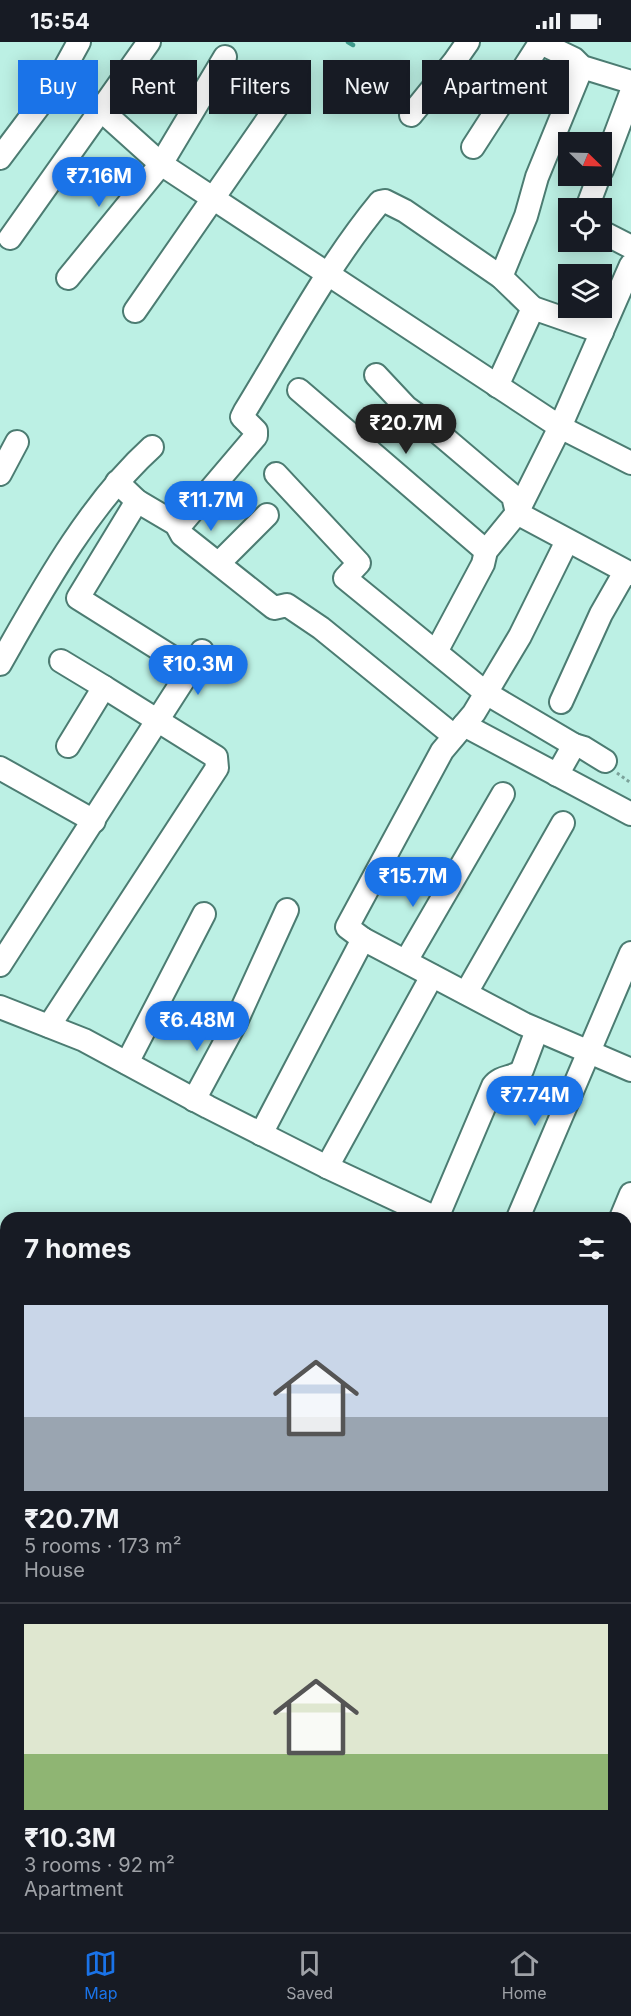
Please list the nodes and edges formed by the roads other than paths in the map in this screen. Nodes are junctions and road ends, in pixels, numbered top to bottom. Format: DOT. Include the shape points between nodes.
graph roads {
  1 [pos="79,42"];
  2 [pos="149,42"];
  3 [pos="468,42"];
  4 [pos="540,42"];
  5 [pos="225,57"];
  6 [pos="69,60"];
  7 [pos="582,67"];
  8 [pos="631,82"];
  9 [pos="631,93"];
  10 [pos="98,108"];
  11 [pos="102,110"];
  12 [pos="33,114"];
  13 [pos="272,114"];
  14 [pos="411,114"];
  15 [pos="612,143"];
  16 [pos="472,147"];
  17 [pos="0,158"];
  18 [pos="161,164"];
  19 [pos="213,199"];
  20 [pos="612,237"];
  21 [pos="10,238"];
  22 [pos="631,247"];
  23 [pos="631,266"];
  24 [pos="328,275"];
  25 [pos="501,277"];
  26 [pos="68,278"];
  27 [pos="533,308"];
  28 [pos="135,311"];
  29 [pos="602,332"];
  30 [pos="376,375"];
  31 [pos="497,386"];
  32 [pos="300,390"];
  33 [pos="560,427"];
  34 [pos="17,442"];
  35 [pos="152,447"];
  36 [pos="631,463"];
  37 [pos="0,474"];
  38 [pos="276,474"];
  39 [pos="117,482"];
  40 [pos="137,501"];
  41 [pos="517,513"];
  42 [pos="267,515"];
  43 [pos="176,524"];
  44 [pos="567,541"];
  45 [pos="486,551"];
  46 [pos="219,563"];
  47 [pos="628,573"];
  48 [pos="436,652"];
  49 [pos="61,661"];
  50 [pos="0,664"];
  51 [pos="104,687"];
  52 [pos="486,693"];
  53 [pos="561,702"];
  54 [pos="159,720"];
  55 [pos="459,730"];
  56 [pos="574,745"];
  57 [pos="68,746"];
  58 [pos="605,761"];
  59 [pos="0,768"];
  60 [pos="557,775"];
  61 [pos="503,794"];
  62 [pos="631,814"];
  63 [pos="94,821"];
  64 [pos="563,823"];
  65 [pos="287,910"];
  66 [pos="204,914"];
  67 [pos="363,939"];
  68 [pos="631,953"];
  69 [pos="406,961"];
  70 [pos="0,965"];
  71 [pos="432,976"];
  72 [pos="466,993"];
  73 [pos="0,1007"];
  74 [pos="49,1026"];
  75 [pos="537,1030"];
  76 [pos="590,1053"];
  77 [pos="127,1063"];
  78 [pos="631,1070"];
  79 [pos="194,1100"];
  80 [pos="261,1134"];
  81 [pos="327,1167"];
  82 [pos="424,1212"];
  83 [pos="440,1212"];
  84 [pos="521,1212"];
  1 -- 6 [label="street"];
  2 -- 11 [label="street"];
  3 -- 14 [label="street"];
  4 -- 7 [label="street"];
  4 -- 16 [label="street"];
  5 -- 18 [label="street"];
  7 -- 8 [label="street"];
  7 -- 25 [label="street"];
  9 -- 15 [label="street"];
  10 -- 11 [label="street"];
  11 -- 18 [label="street"];
  11 -- 21 [label="street"];
  12 -- 17 [label="street"];
  13 -- 19 [label="street"];
  18 -- 19 [label="street"];
  18 -- 26 [label="street"];
  19 -- 24 [label="street"];
  19 -- 28 [label="street"];
  20 -- 22 [label="street"];
  23 -- 29 [label="street"];
  24 -- 25 [label="street" via="372,212 385,201"];
  24 -- 31 [label="street"];
  24 -- 43 [label="street" via="242,417 256,436 182,522"];
  25 -- 27 [label="street"];
  27 -- 29 [label="street"];
  27 -- 31 [label="street"];
  29 -- 33 [label="street"];
  30 -- 41 [label="street" via="406,407 513,496"];
  31 -- 33 [label="street"];
  32 -- 45 [label="street"];
  33 -- 36 [label="street"];
  33 -- 41 [label="street"];
  34 -- 37 [label="street"];
  35 -- 39 [label="street"];
  38 -- 48 [label="street" via="359,563 345,578"];
  39 -- 40 [label="street"];
  39 -- 50 [label="street" via="91,516"];
  40 -- 43 [label="street"];
  40 -- 54 [label="street" via="78,598 197,660"];
  41 -- 44 [label="street"];
  41 -- 45 [label="street"];
  42 -- 46 [label="street"];
  43 -- 46 [label="street" via="182,535"];
  44 -- 47 [label="street"];
  44 -- 52 [label="street" via="520,636"];
  45 -- 48 [label="street" via="483,564"];
  46 -- 55 [label="street" via="274,608 287,605"];
  47 -- 53 [label="street" via="601,614"];
  48 -- 52 [label="street"];
  49 -- 51 [label="street"];
  51 -- 54 [label="street"];
  51 -- 57 [label="street"];
  52 -- 55 [label="street"];
  52 -- 56 [label="street"];
  54 -- 63 [label="street"];
  54 -- 74 [label="street" via="216,757 216,768"];
  55 -- 60 [label="street"];
  55 -- 67 [label="street" via="442,751 347,927"];
  56 -- 58 [label="street"];
  56 -- 60 [label="street"];
  59 -- 63 [label="street"];
  60 -- 62 [label="street"];
  61 -- 69 [label="street"];
  63 -- 70 [label="street"];
  64 -- 72 [label="street"];
  65 -- 79 [label="street" via="236,1023"];
  66 -- 77 [label="street"];
  67 -- 69 [label="street"];
  67 -- 80 [label="street"];
  68 -- 76 [label="street"];
  69 -- 71 [label="street"];
  71 -- 72 [label="street"];
  71 -- 81 [label="street"];
  72 -- 75 [label="street"];
  73 -- 74 [label="street"];
  74 -- 77 [label="street"];
  75 -- 76 [label="street"];
  75 -- 83 [label="street" via="522,1070 493,1086"];
  76 -- 78 [label="street"];
  76 -- 84 [label="street"];
  77 -- 79 [label="street"];
  79 -- 80 [label="street"];
  80 -- 81 [label="street"];
  81 -- 82 [label="street"];
}
